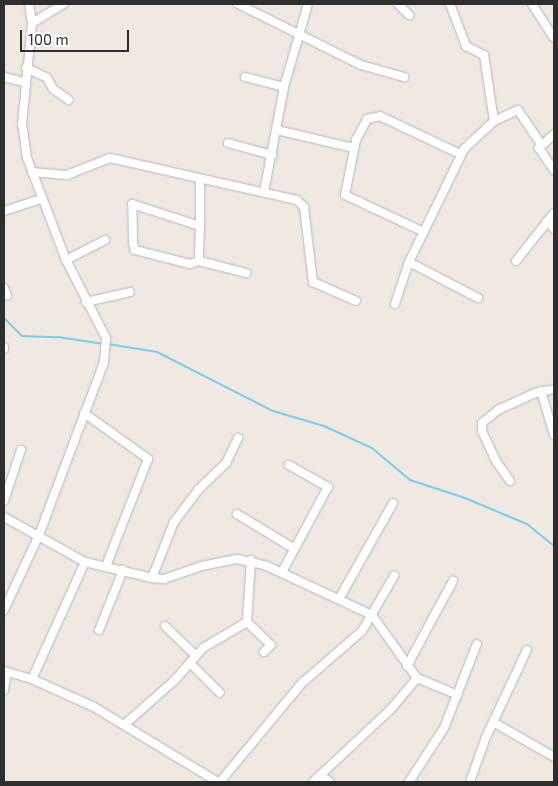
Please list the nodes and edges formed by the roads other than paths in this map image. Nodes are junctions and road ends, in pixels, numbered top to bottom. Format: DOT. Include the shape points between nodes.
graph roads {
  1 [pos="29,4"];
  2 [pos="64,4"];
  3 [pos="238,4"];
  4 [pos="308,4"];
  5 [pos="398,4"];
  6 [pos="450,4"];
  7 [pos="532,4"];
  8 [pos="409,15"];
  9 [pos="32,23"];
  10 [pos="299,35"];
  11 [pos="554,35"];
  12 [pos="26,68"];
  13 [pos="4,77"];
  14 [pos="245,77"];
  15 [pos="404,77"];
  16 [pos="24,82"];
  17 [pos="284,87"];
  18 [pos="69,100"];
  19 [pos="494,122"];
  20 [pos="277,130"];
  21 [pos="554,134"];
  22 [pos="540,141"];
  23 [pos="228,143"];
  24 [pos="354,148"];
  25 [pos="460,154"];
  26 [pos="272,155"];
  27 [pos="554,170"];
  28 [pos="32,172"];
  29 [pos="200,180"];
  30 [pos="264,192"];
  31 [pos="40,199"];
  32 [pos="4,211"];
  33 [pos="554,213"];
  34 [pos="547,221"];
  35 [pos="200,226"];
  36 [pos="554,229"];
  37 [pos="424,232"];
  38 [pos="105,240"];
  39 [pos="66,260"];
  40 [pos="516,260"];
  41 [pos="199,261"];
  42 [pos="409,262"];
  43 [pos="246,272"];
  44 [pos="130,292"];
  45 [pos="478,298"];
  46 [pos="86,302"];
  47 [pos="356,302"];
  48 [pos="395,304"];
  49 [pos="554,389"];
  50 [pos="541,391"];
  51 [pos="84,413"];
  52 [pos="554,435"];
  53 [pos="238,438"];
  54 [pos="21,450"];
  55 [pos="289,465"];
  56 [pos="510,481"];
  57 [pos="4,501"];
  58 [pos="394,503"];
  59 [pos="237,514"];
  60 [pos="4,517"];
  61 [pos="39,535"];
  62 [pos="293,548"];
  63 [pos="251,560"];
  64 [pos="85,562"];
  65 [pos="106,566"];
  66 [pos="123,570"];
  67 [pos="282,572"];
  68 [pos="394,576"];
  69 [pos="152,578"];
  70 [pos="453,581"];
  71 [pos="339,599"];
  72 [pos="4,610"];
  73 [pos="372,615"];
  74 [pos="247,622"];
  75 [pos="165,626"];
  76 [pos="99,630"];
  77 [pos="478,644"];
  78 [pos="527,650"];
  79 [pos="264,652"];
  80 [pos="196,656"];
  81 [pos="190,663"];
  82 [pos="407,666"];
  83 [pos="5,672"];
  84 [pos="416,678"];
  85 [pos="32,679"];
  86 [pos="4,690"];
  87 [pos="220,693"];
  88 [pos="458,695"];
  89 [pos="493,722"];
  90 [pos="125,724"];
  91 [pos="554,757"];
  92 [pos="320,775"];
  93 [pos="219,782"];
  94 [pos="313,782"];
  95 [pos="330,782"];
  96 [pos="409,782"];
  97 [pos="470,782"];
  1 -- 9 [label="street"];
  2 -- 9 [label="street"];
  3 -- 10 [label="street"];
  4 -- 10 [label="street"];
  5 -- 8 [label="street"];
  6 -- 19 [label="street" via="466,46 484,56"];
  7 -- 11 [label="street"];
  9 -- 12 [label="street"];
  10 -- 15 [label="street" via="361,65"];
  10 -- 17 [label="street"];
  12 -- 16 [label="street"];
  12 -- 18 [label="street" via="47,78 53,89"];
  13 -- 16 [label="street"];
  14 -- 17 [label="street"];
  16 -- 28 [label="street" via="22,124"];
  17 -- 20 [label="street"];
  19 -- 22 [label="street" via="519,110"];
  19 -- 25 [label="street"];
  20 -- 24 [label="street"];
  20 -- 26 [label="street"];
  21 -- 22 [label="street"];
  22 -- 27 [label="street" via="540,153"];
  23 -- 26 [label="street"];
  24 -- 25 [label="street" via="365,122 375,115"];
  24 -- 37 [label="street" via="345,195"];
  25 -- 37 [label="street"];
  26 -- 30 [label="street"];
  28 -- 29 [label="street" via="67,175 110,158"];
  28 -- 31 [label="street"];
  29 -- 30 [label="street"];
  29 -- 35 [label="street"];
  30 -- 47 [label="street" via="302,203 313,282"];
  31 -- 32 [label="street"];
  31 -- 39 [label="street"];
  33 -- 34 [label="street"];
  34 -- 36 [label="street"];
  34 -- 40 [label="street"];
  35 -- 41 [label="street"];
  35 -- 41 [label="street" via="132,204 135,250 190,264"];
  37 -- 42 [label="street"];
  38 -- 39 [label="street"];
  39 -- 46 [label="street"];
  41 -- 43 [label="street"];
  42 -- 45 [label="street"];
  42 -- 48 [label="street"];
  44 -- 46 [label="street"];
  46 -- 51 [label="street" via="106,338 104,362"];
  49 -- 50 [label="street"];
  50 -- 52 [label="street"];
  50 -- 56 [label="street" via="505,406 482,423 482,431 496,461"];
  51 -- 61 [label="street"];
  51 -- 65 [label="street" via="148,459"];
  53 -- 69 [label="street" via="226,463 199,489 174,522"];
  54 -- 57 [label="street"];
  55 -- 62 [label="street" via="328,487"];
  58 -- 71 [label="street"];
  59 -- 62 [label="street"];
  60 -- 61 [label="street"];
  61 -- 64 [label="street"];
  61 -- 72 [label="street"];
  62 -- 67 [label="street"];
  63 -- 67 [label="street"];
  63 -- 69 [label="street" via="201,566 164,579"];
  63 -- 74 [label="street"];
  64 -- 65 [label="street"];
  64 -- 85 [label="street"];
  65 -- 66 [label="street"];
  66 -- 69 [label="street"];
  66 -- 76 [label="street"];
  67 -- 71 [label="street"];
  68 -- 73 [label="street"];
  70 -- 82 [label="street"];
  71 -- 73 [label="street"];
  73 -- 82 [label="street"];
  73 -- 93 [label="street" via="362,631 302,683"];
  74 -- 79 [label="street" via="271,645"];
  74 -- 80 [label="street" via="210,643"];
  75 -- 80 [label="street"];
  77 -- 88 [label="street"];
  78 -- 89 [label="street"];
  80 -- 81 [label="street"];
  81 -- 87 [label="street"];
  81 -- 90 [label="street"];
  82 -- 84 [label="street"];
  83 -- 85 [label="street"];
  83 -- 86 [label="street"];
  84 -- 88 [label="street"];
  84 -- 92 [label="street" via="391,709"];
  85 -- 90 [label="street"];
  88 -- 96 [label="street" via="444,728"];
  89 -- 91 [label="street"];
  89 -- 97 [label="street"];
  90 -- 93 [label="street"];
  92 -- 94 [label="street"];
  92 -- 95 [label="street"];
}
